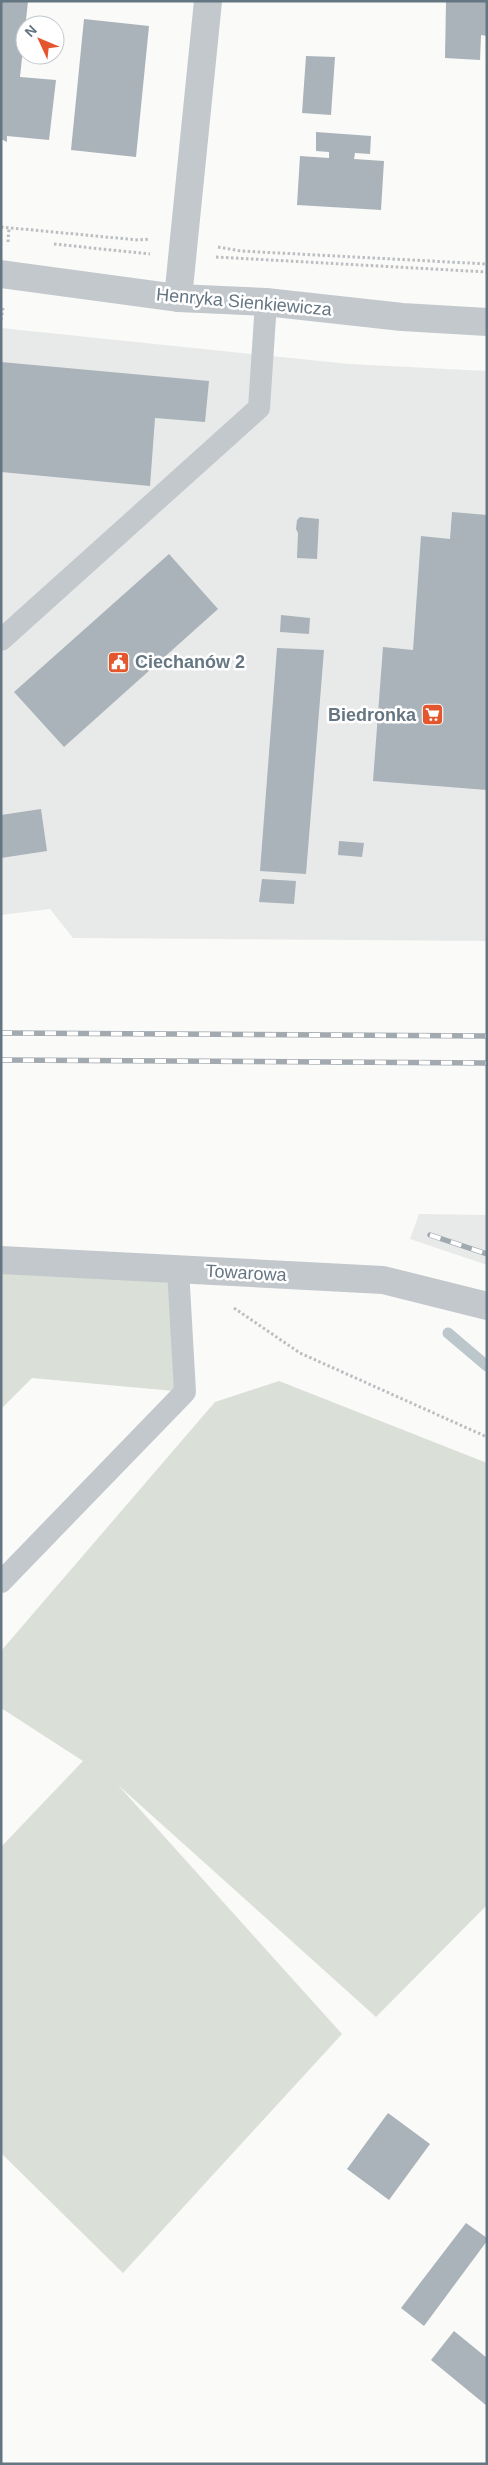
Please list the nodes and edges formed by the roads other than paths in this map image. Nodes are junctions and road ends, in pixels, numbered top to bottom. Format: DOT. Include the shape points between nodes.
graph roads {
  1 [pos="208,1"];
  2 [pos="1,274"];
  3 [pos="178,298"];
  4 [pos="266,302"];
  5 [pos="487,322"];
  6 [pos="1,640"];
  7 [pos="1,1260"];
  8 [pos="178,1269"];
  9 [pos="487,1306"];
  10 [pos="1,1582"];
  1 -- 3 [label="street"];
  2 -- 3 [label="street, Henryka Sienkiewicza"];
  3 -- 4 [label="street, Henryka Sienkiewicza"];
  4 -- 5 [label="street, Henryka Sienkiewicza" via="402,317"];
  4 -- 6 [label="lane" via="260,408"];
  7 -- 8 [label="street, Towarowa"];
  8 -- 9 [label="street, Towarowa" via="383,1280"];
  8 -- 10 [label="lane" via="185,1392"];
}
